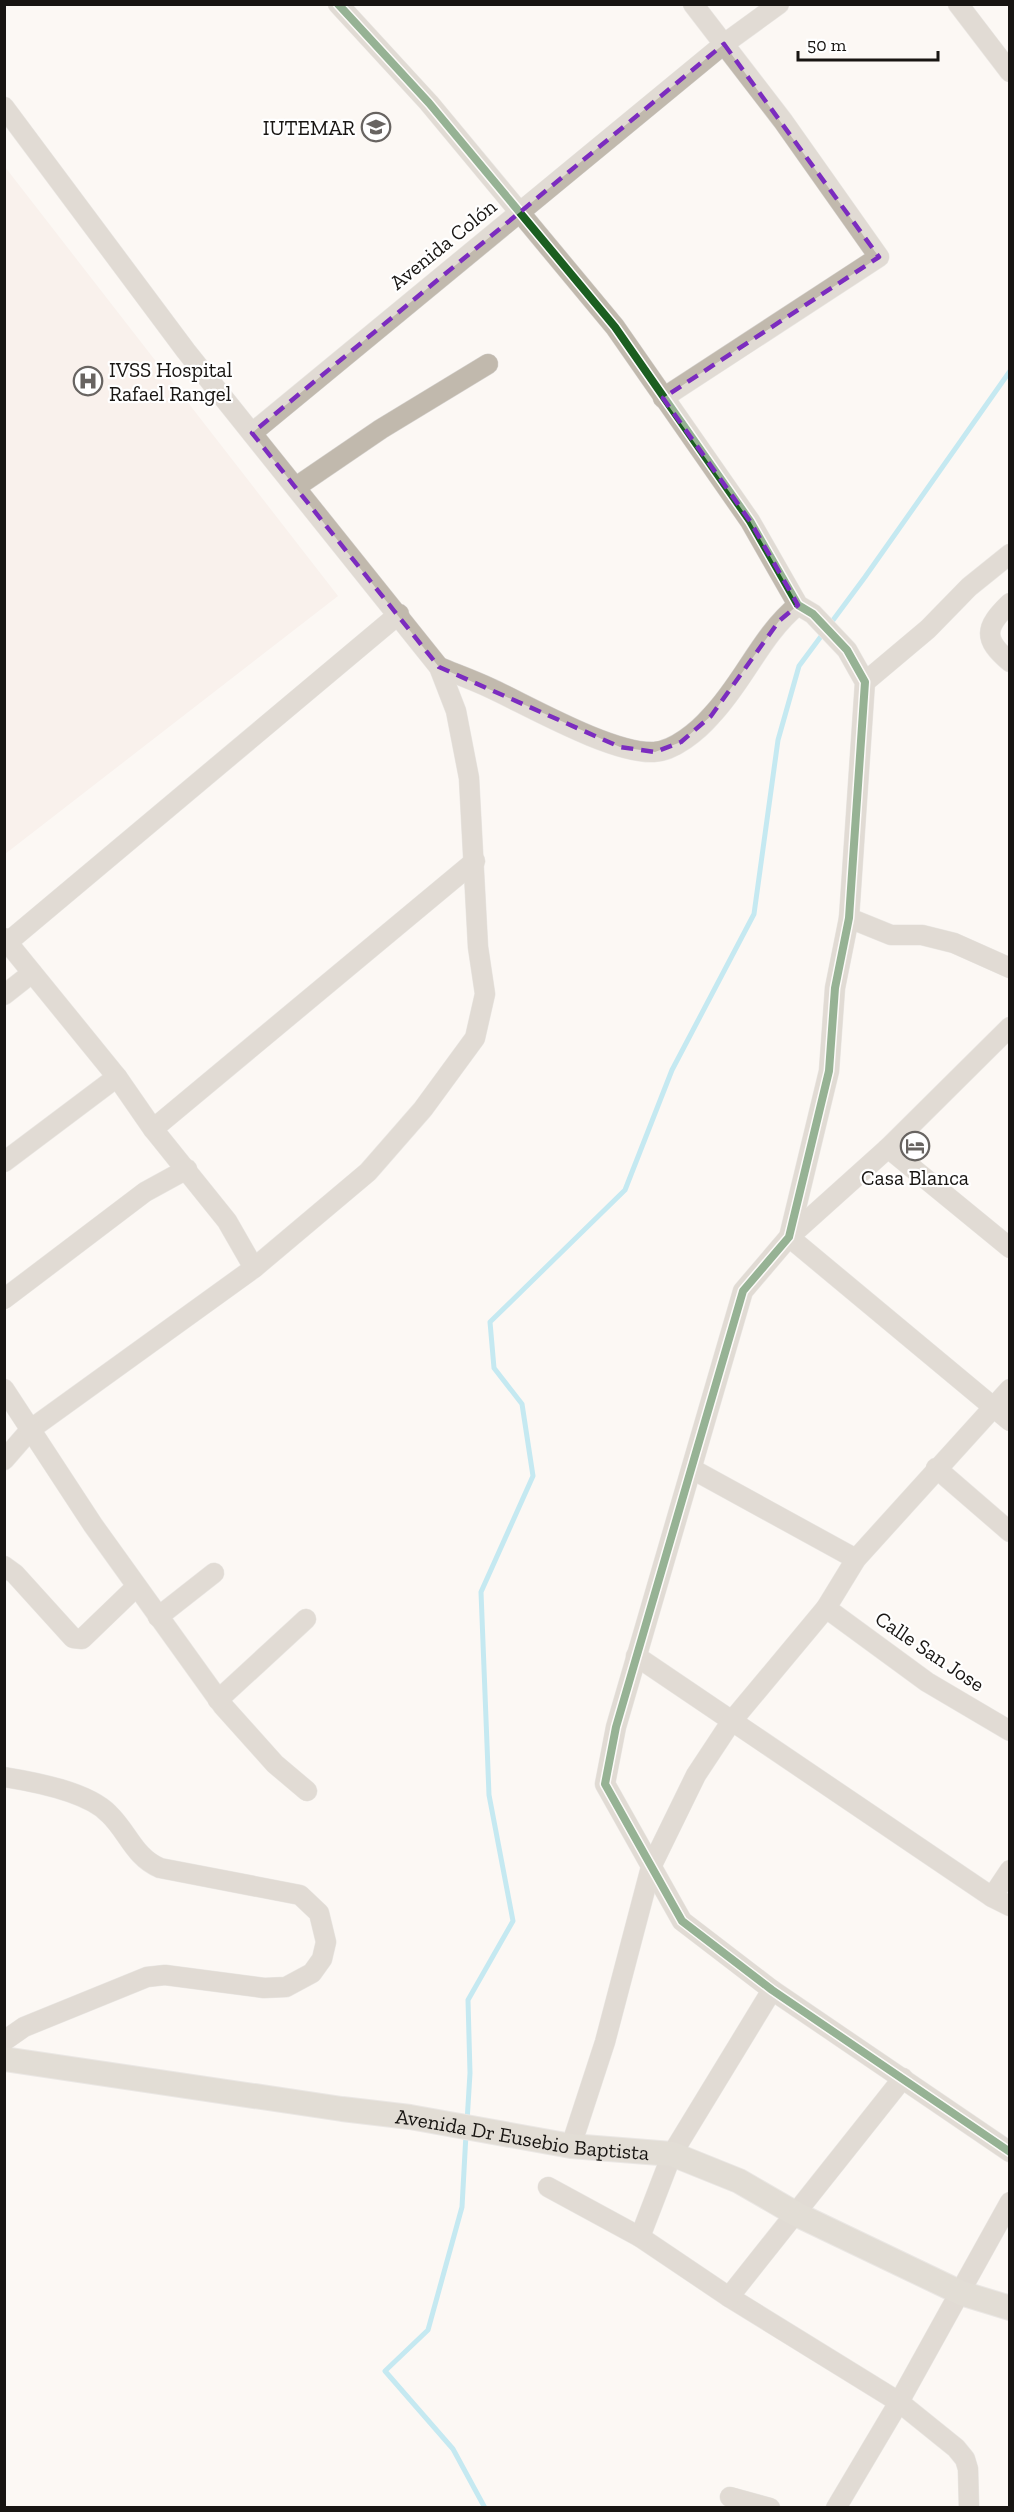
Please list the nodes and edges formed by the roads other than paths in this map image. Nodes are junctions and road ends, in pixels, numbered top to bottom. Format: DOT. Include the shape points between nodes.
graph roads {
  1 [pos="338,4"];
  2 [pos="693,4"];
  3 [pos="778,4"];
  4 [pos="958,4"];
  5 [pos="724,44"];
  6 [pos="1010,72"];
  7 [pos="4,107"];
  8 [pos="519,212"];
  9 [pos="488,364"];
  10 [pos="663,398"];
  11 [pos="252,433"];
  12 [pos="296,487"];
  13 [pos="1006,563"];
  14 [pos="1010,603"];
  15 [pos="805,610"];
  16 [pos="399,614"];
  17 [pos="1010,662"];
  18 [pos="439,668"];
  19 [pos="865,682"];
  20 [pos="475,861"];
  21 [pos="849,918"];
  22 [pos="6,940"];
  23 [pos="1010,968"];
  24 [pos="32,973"];
  25 [pos="4,995"];
  26 [pos="1008,1030"];
  27 [pos="117,1077"];
  28 [pos="153,1129"];
  29 [pos="888,1148"];
  30 [pos="4,1162"];
  31 [pos="187,1169"];
  32 [pos="789,1237"];
  33 [pos="1010,1248"];
  34 [pos="254,1268"];
  35 [pos="4,1299"];
  36 [pos="4,1389"];
  37 [pos="1010,1389"];
  38 [pos="994,1407"];
  39 [pos="1010,1421"];
  40 [pos="31,1429"];
  41 [pos="4,1460"];
  42 [pos="936,1468"];
  43 [pos="692,1469"];
  44 [pos="1010,1532"];
  45 [pos="856,1559"];
  46 [pos="4,1566"];
  47 [pos="214,1573"];
  48 [pos="136,1587"];
  49 [pos="826,1608"];
  50 [pos="158,1617"];
  51 [pos="306,1619"];
  52 [pos="636,1656"];
  53 [pos="218,1700"];
  54 [pos="731,1722"];
  55 [pos="1010,1731"];
  56 [pos="4,1777"];
  57 [pos="307,1791"];
  58 [pos="651,1867"];
  59 [pos="1010,1870"];
  60 [pos="1001,1902"];
  61 [pos="772,1990"];
  62 [pos="4,2041"];
  63 [pos="4,2058"];
  64 [pos="903,2078"];
  65 [pos="571,2146"];
  66 [pos="1010,2152"];
  67 [pos="672,2154"];
  68 [pos="548,2187"];
  69 [pos="1010,2202"];
  70 [pos="796,2214"];
  71 [pos="640,2237"];
  72 [pos="961,2293"];
  73 [pos="729,2297"];
  74 [pos="1010,2308"];
  75 [pos="899,2402"];
  76 [pos="730,2497"];
  77 [pos="770,2508"];
  78 [pos="836,2508"];
  79 [pos="969,2508"];
  1 -- 8 [label="street" via="429,103"];
  2 -- 5 [label="street"];
  3 -- 5 [label="street, Avenida Colón"];
  4 -- 6 [label="street"];
  5 -- 8 [label="street, Avenida Colón"];
  5 -- 10 [label="street" via="879,257"];
  7 -- 11 [label="street"];
  8 -- 10 [label="street" via="615,327"];
  8 -- 11 [label="street, Avenida Colón"];
  9 -- 12 [label="street"];
  10 -- 15 [label="street" via="750,521"];
  11 -- 12 [label="street"];
  12 -- 16 [label="street"];
  13 -- 19 [label="street" via="969,587 928,629"];
  14 -- 17 [label="street" via="1001,611 989,635 990,644"];
  15 -- 18 [label="street" via="778,621 711,716 681,742 655,752 620,747"];
  15 -- 19 [label="street" via="841,644"];
  16 -- 18 [label="street"];
  16 -- 22 [label="street"];
  18 -- 20 [label="street" via="456,711 469,778"];
  19 -- 21 [label="street"];
  20 -- 28 [label="street"];
  20 -- 34 [label="street" via="478,947 485,994 474,1038 423,1109 368,1172"];
  21 -- 23 [label="street" via="891,935 922,935 954,943"];
  21 -- 32 [label="street" via="835,988 830,1071"];
  22 -- 24 [label="street"];
  24 -- 25 [label="street"];
  24 -- 27 [label="street"];
  26 -- 29 [label="street"];
  27 -- 28 [label="street"];
  27 -- 30 [label="street"];
  28 -- 31 [label="street"];
  29 -- 32 [label="street"];
  29 -- 33 [label="street"];
  31 -- 34 [label="street" via="227,1221"];
  31 -- 35 [label="street" via="145,1192"];
  32 -- 38 [label="street"];
  32 -- 43 [label="street" via="743,1291"];
  34 -- 40 [label="street"];
  36 -- 40 [label="street"];
  37 -- 38 [label="street"];
  38 -- 39 [label="street"];
  38 -- 42 [label="street"];
  40 -- 41 [label="street"];
  40 -- 48 [label="street"];
  42 -- 44 [label="street"];
  42 -- 45 [label="street"];
  43 -- 45 [label="street"];
  43 -- 52 [label="street"];
  45 -- 49 [label="street"];
  46 -- 48 [label="street" via="73,1638 82,1639"];
  47 -- 50 [label="street"];
  48 -- 50 [label="street"];
  49 -- 54 [label="street"];
  49 -- 55 [label="street, Calle San Jose" via="927,1682"];
  50 -- 53 [label="street"];
  51 -- 53 [label="street"];
  52 -- 54 [label="street"];
  52 -- 58 [label="street" via="613,1737 605,1784"];
  53 -- 57 [label="street" via="275,1764"];
  54 -- 58 [label="street" via="696,1775"];
  54 -- 60 [label="street"];
  56 -- 62 [label="street" via="91,1801 109,1814 143,1858 160,1868 300,1895 319,1913 326,1942 322,1959 312,1973 286,1987 264,1988 165,1975 147,1977 24,2027"];
  58 -- 61 [label="street" via="682,1921"];
  58 -- 65 [label="street" via="605,2042"];
  59 -- 60 [label="street"];
  61 -- 64 [label="street"];
  61 -- 67 [label="street"];
  63 -- 65 [label="main road, Avenida Dr Eusebio Baptista" via="410,2117"];
  64 -- 66 [label="street"];
  64 -- 70 [label="street"];
  65 -- 67 [label="main road, Avenida Dr Eusebio Baptista"];
  67 -- 70 [label="main road, Avenida Dr Eusebio Baptista" via="739,2181"];
  67 -- 71 [label="street"];
  68 -- 71 [label="street"];
  69 -- 72 [label="street"];
  70 -- 72 [label="main road, Avenida Dr Eusebio Baptista"];
  70 -- 73 [label="street"];
  71 -- 73 [label="street"];
  72 -- 74 [label="main road, Avenida Dr Eusebio Baptista"];
  72 -- 75 [label="street"];
  73 -- 75 [label="street"];
  75 -- 78 [label="street"];
  75 -- 79 [label="street" via="965,2459"];
  76 -- 77 [label="street"];
}
